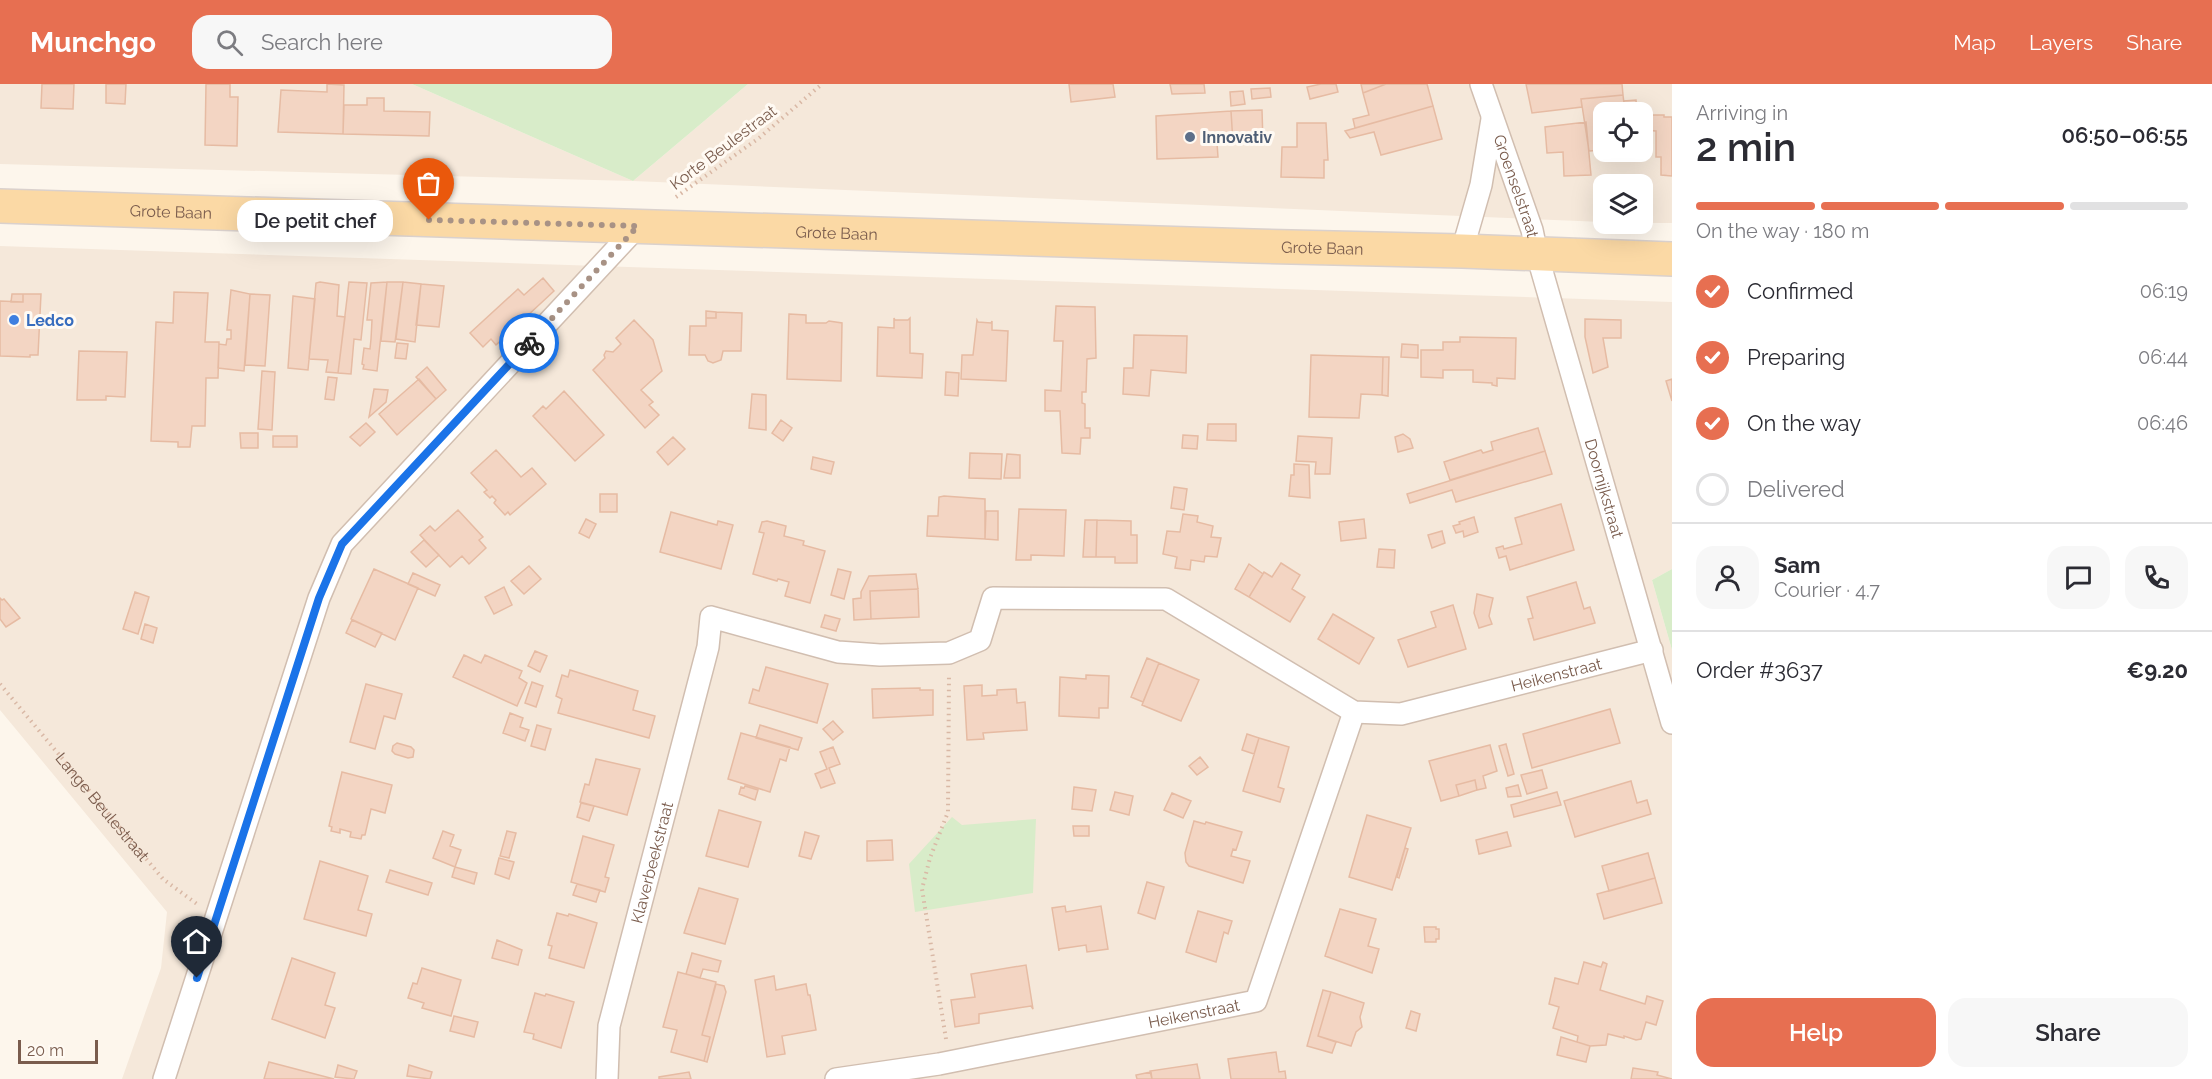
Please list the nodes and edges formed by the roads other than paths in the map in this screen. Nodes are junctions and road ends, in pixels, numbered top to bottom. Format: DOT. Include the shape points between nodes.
graph roads {
  1 [pos="1482,84"];
  2 [pos="1492,118"];
  3 [pos="0,206"];
  4 [pos="638,226"];
  5 [pos="1462,251"];
  6 [pos="1537,254"];
  7 [pos="1672,259"];
  8 [pos="1652,650"];
  9 [pos="949,653"];
  10 [pos="1354,712"];
  11 [pos="1672,723"];
  12 [pos="164,1079"];
  13 [pos="607,1079"];
  14 [pos="836,1079"];
  1 -- 2 [label="street, Groenselstraat"];
  2 -- 5 [label="street, Groenselstraat" via="1480,185"];
  2 -- 6 [label="street, Groenselstraat" via="1513,170"];
  3 -- 4 [label="main road, Grote Baan"];
  4 -- 5 [label="main road, Grote Baan"];
  4 -- 12 [label="street" via="342,544 319,598"];
  5 -- 6 [label="main road, Grote Baan"];
  6 -- 7 [label="main road, Grote Baan"];
  6 -- 8 [label="street, Doornijkstraat"];
  8 -- 10 [label="street, Heikenstraat" via="1401,714"];
  8 -- 11 [label="street, Doornijkstraat"];
  9 -- 10 [label="street, Heikenstraat" via="980,640 993,598 1166,599"];
  9 -- 13 [label="street, Klaverbeekstraat" via="838,652 711,618 708,647 609,1026"];
  10 -- 14 [label="street, Heikenstraat" via="1256,1001 945,1063"];
}
